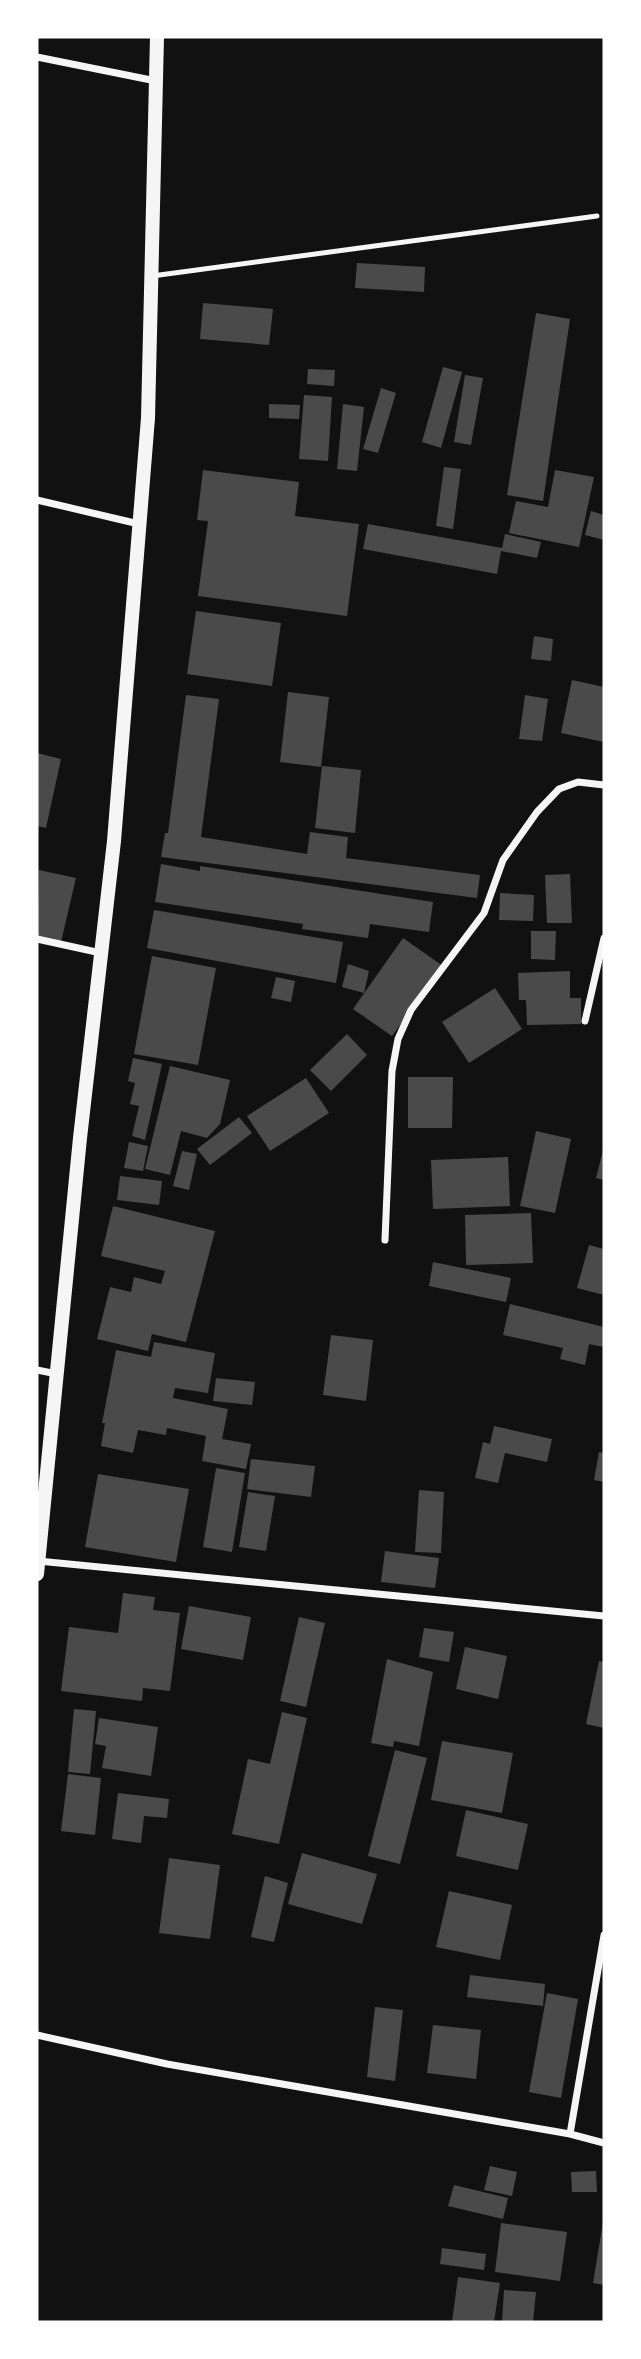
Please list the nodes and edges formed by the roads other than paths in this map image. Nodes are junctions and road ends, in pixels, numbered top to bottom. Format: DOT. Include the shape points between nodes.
graph roads {
  1 [pos="157,37"];
  2 [pos="37,57"];
  3 [pos="156,81"];
  4 [pos="597,216"];
  5 [pos="152,276"];
  6 [pos="37,500"];
  7 [pos="140,524"];
  8 [pos="604,785"];
  9 [pos="604,938"];
  10 [pos="37,939"];
  11 [pos="101,954"];
  12 [pos="585,1021"];
  13 [pos="385,1240"];
  14 [pos="37,1370"];
  15 [pos="57,1374"];
  16 [pos="38,1561"];
  17 [pos="37,1574"];
  18 [pos="604,1616"];
  19 [pos="604,1935"];
  20 [pos="37,2035"];
  21 [pos="570,2134"];
  22 [pos="604,2143"];
  1 -- 3 [label="main road"];
  2 -- 3 [label="street"];
  3 -- 5 [label="main road"];
  4 -- 5 [label="lane"];
  5 -- 7 [label="main road"];
  6 -- 7 [label="street"];
  7 -- 11 [label="main road"];
  8 -- 13 [label="street" via="578,782 559,789 537,812 503,860 484,913 411,1010 398,1040 393,1071"];
  9 -- 12 [label="street"];
  10 -- 11 [label="street"];
  11 -- 15 [label="main road"];
  14 -- 15 [label="street"];
  15 -- 16 [label="main road"];
  16 -- 17 [label="main road"];
  16 -- 18 [label="street"];
  19 -- 21 [label="street"];
  20 -- 21 [label="street" via="167,2064"];
  21 -- 22 [label="street"];
}
